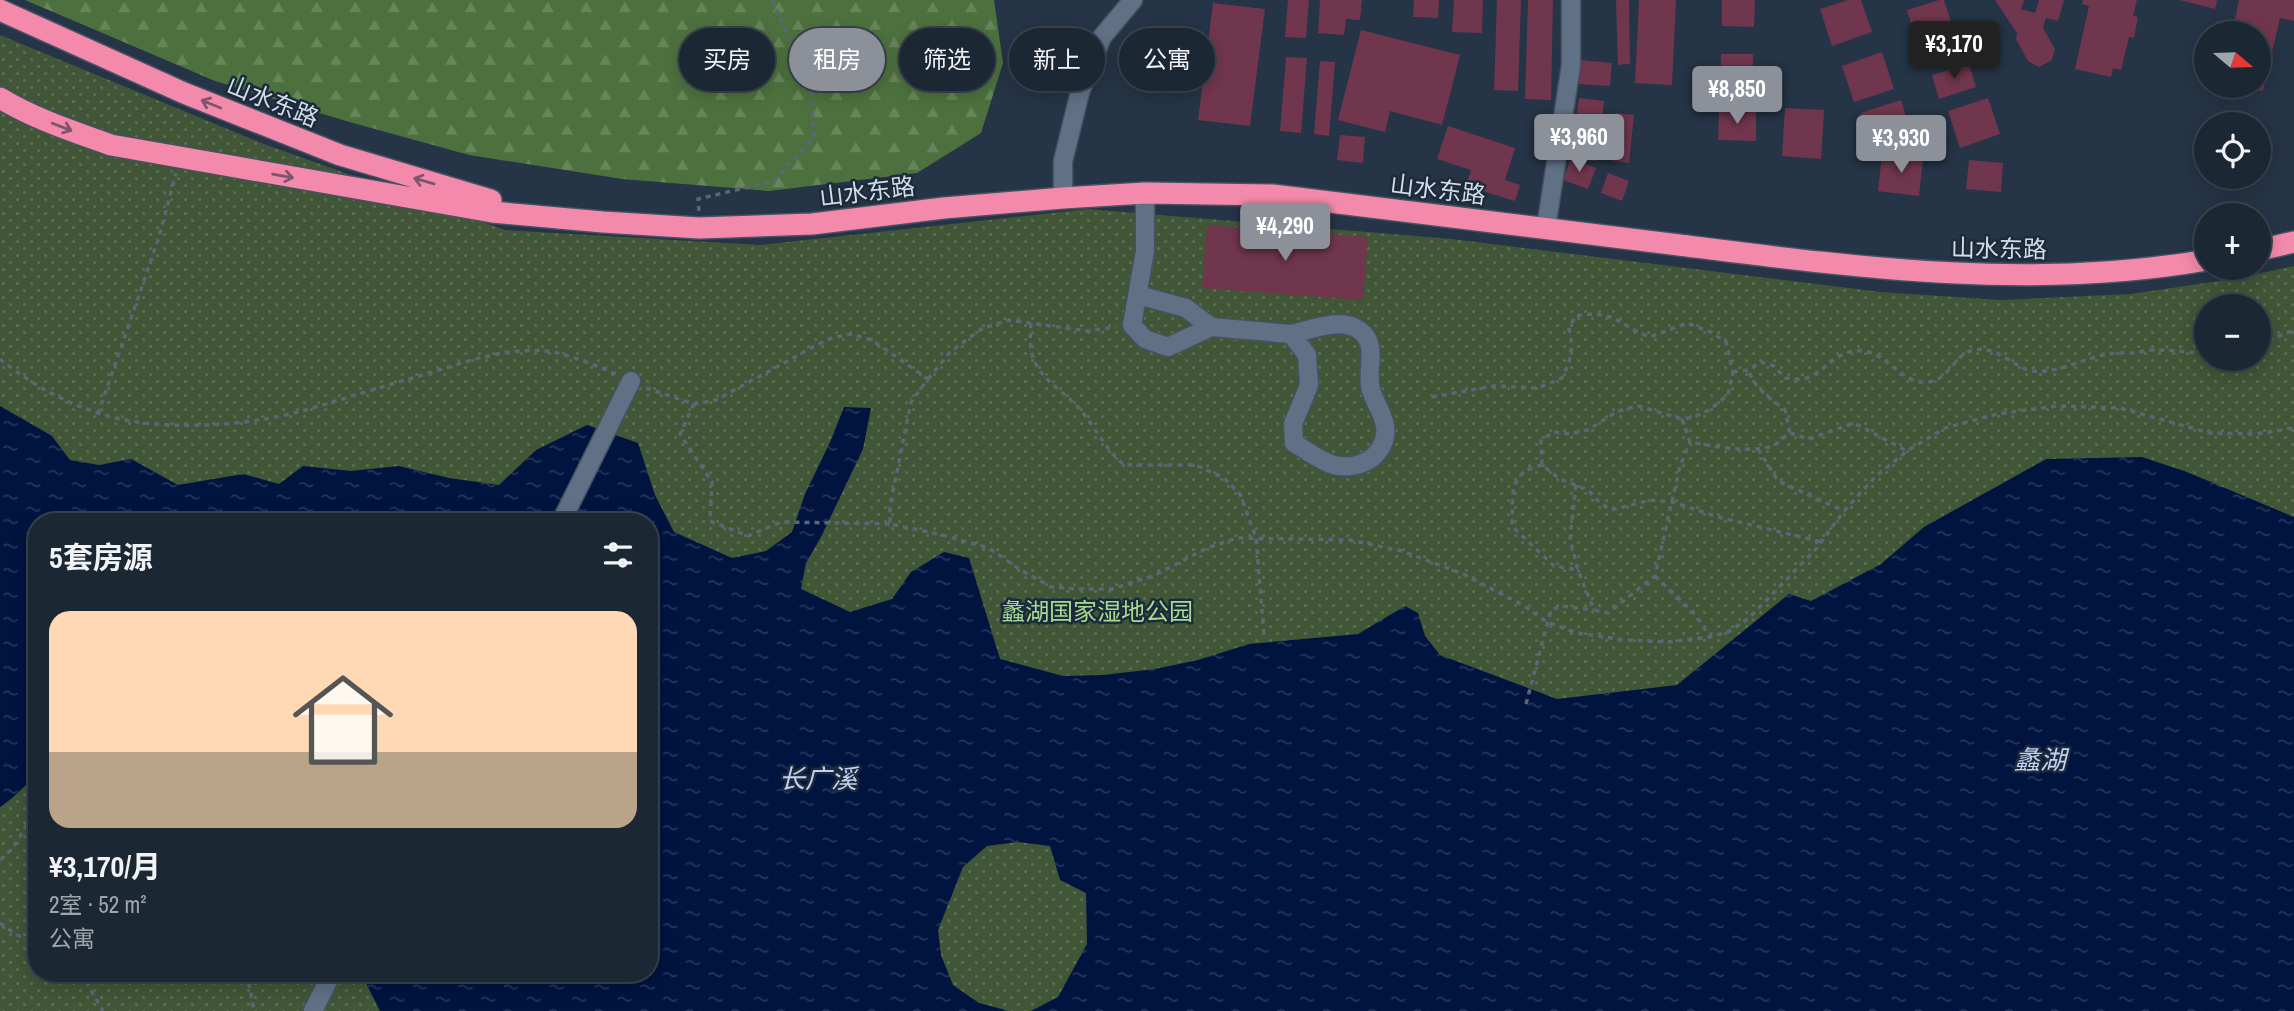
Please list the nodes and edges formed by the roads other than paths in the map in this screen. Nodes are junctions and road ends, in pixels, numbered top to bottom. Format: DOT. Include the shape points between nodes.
graph roads {
  1 [pos="1133,0"];
  2 [pos="1570,0"];
  3 [pos="0,10"];
  4 [pos="0,98"];
  5 [pos="1145,193"];
  6 [pos="1063,198"];
  7 [pos="537,215"];
  8 [pos="1546,228"];
  9 [pos="2294,242"];
  10 [pos="2271,247"];
  11 [pos="2194,262"];
  12 [pos="1138,295"];
  13 [pos="1211,327"];
  14 [pos="1291,334"];
  15 [pos="631,381"];
  16 [pos="565,513"];
  17 [pos="328,982"];
  18 [pos="313,1011"];
  1 -- 6 [label="street" via="1102,37 1080,92 1063,162"];
  2 -- 8 [label="street" via="1571,65"];
  7 -- 3 [label="highway, 山水东路, one-way" via="340,155 184,93"];
  4 -- 7 [label="highway, 山水东路, one-way" via="58,127 111,145 492,212"];
  5 -- 6 [label="highway, 山水东路"];
  5 -- 8 [label="highway, 山水东路" via="1273,195"];
  5 -- 12 [label="street" via="1145,251"];
  6 -- 7 [label="highway, 山水东路" via="812,224 699,228"];
  8 -- 11 [label="highway, 山水东路" via="1955,275 2097,274"];
  9 -- 10 [label="highway"];
  12 -- 13 [label="street" via="1186,308"];
  12 -- 13 [label="street" via="1132,325 1145,339 1168,347"];
  13 -- 14 [label="street"];
  14 -- 14 [label="street" via="1307,355 1309,386 1293,424 1294,443 1327,463 1354,467 1374,457 1385,435 1382,414 1370,388 1372,350 1361,331 1345,323"];
  15 -- 16 [label="street"];
  17 -- 18 [label="street"];
}
